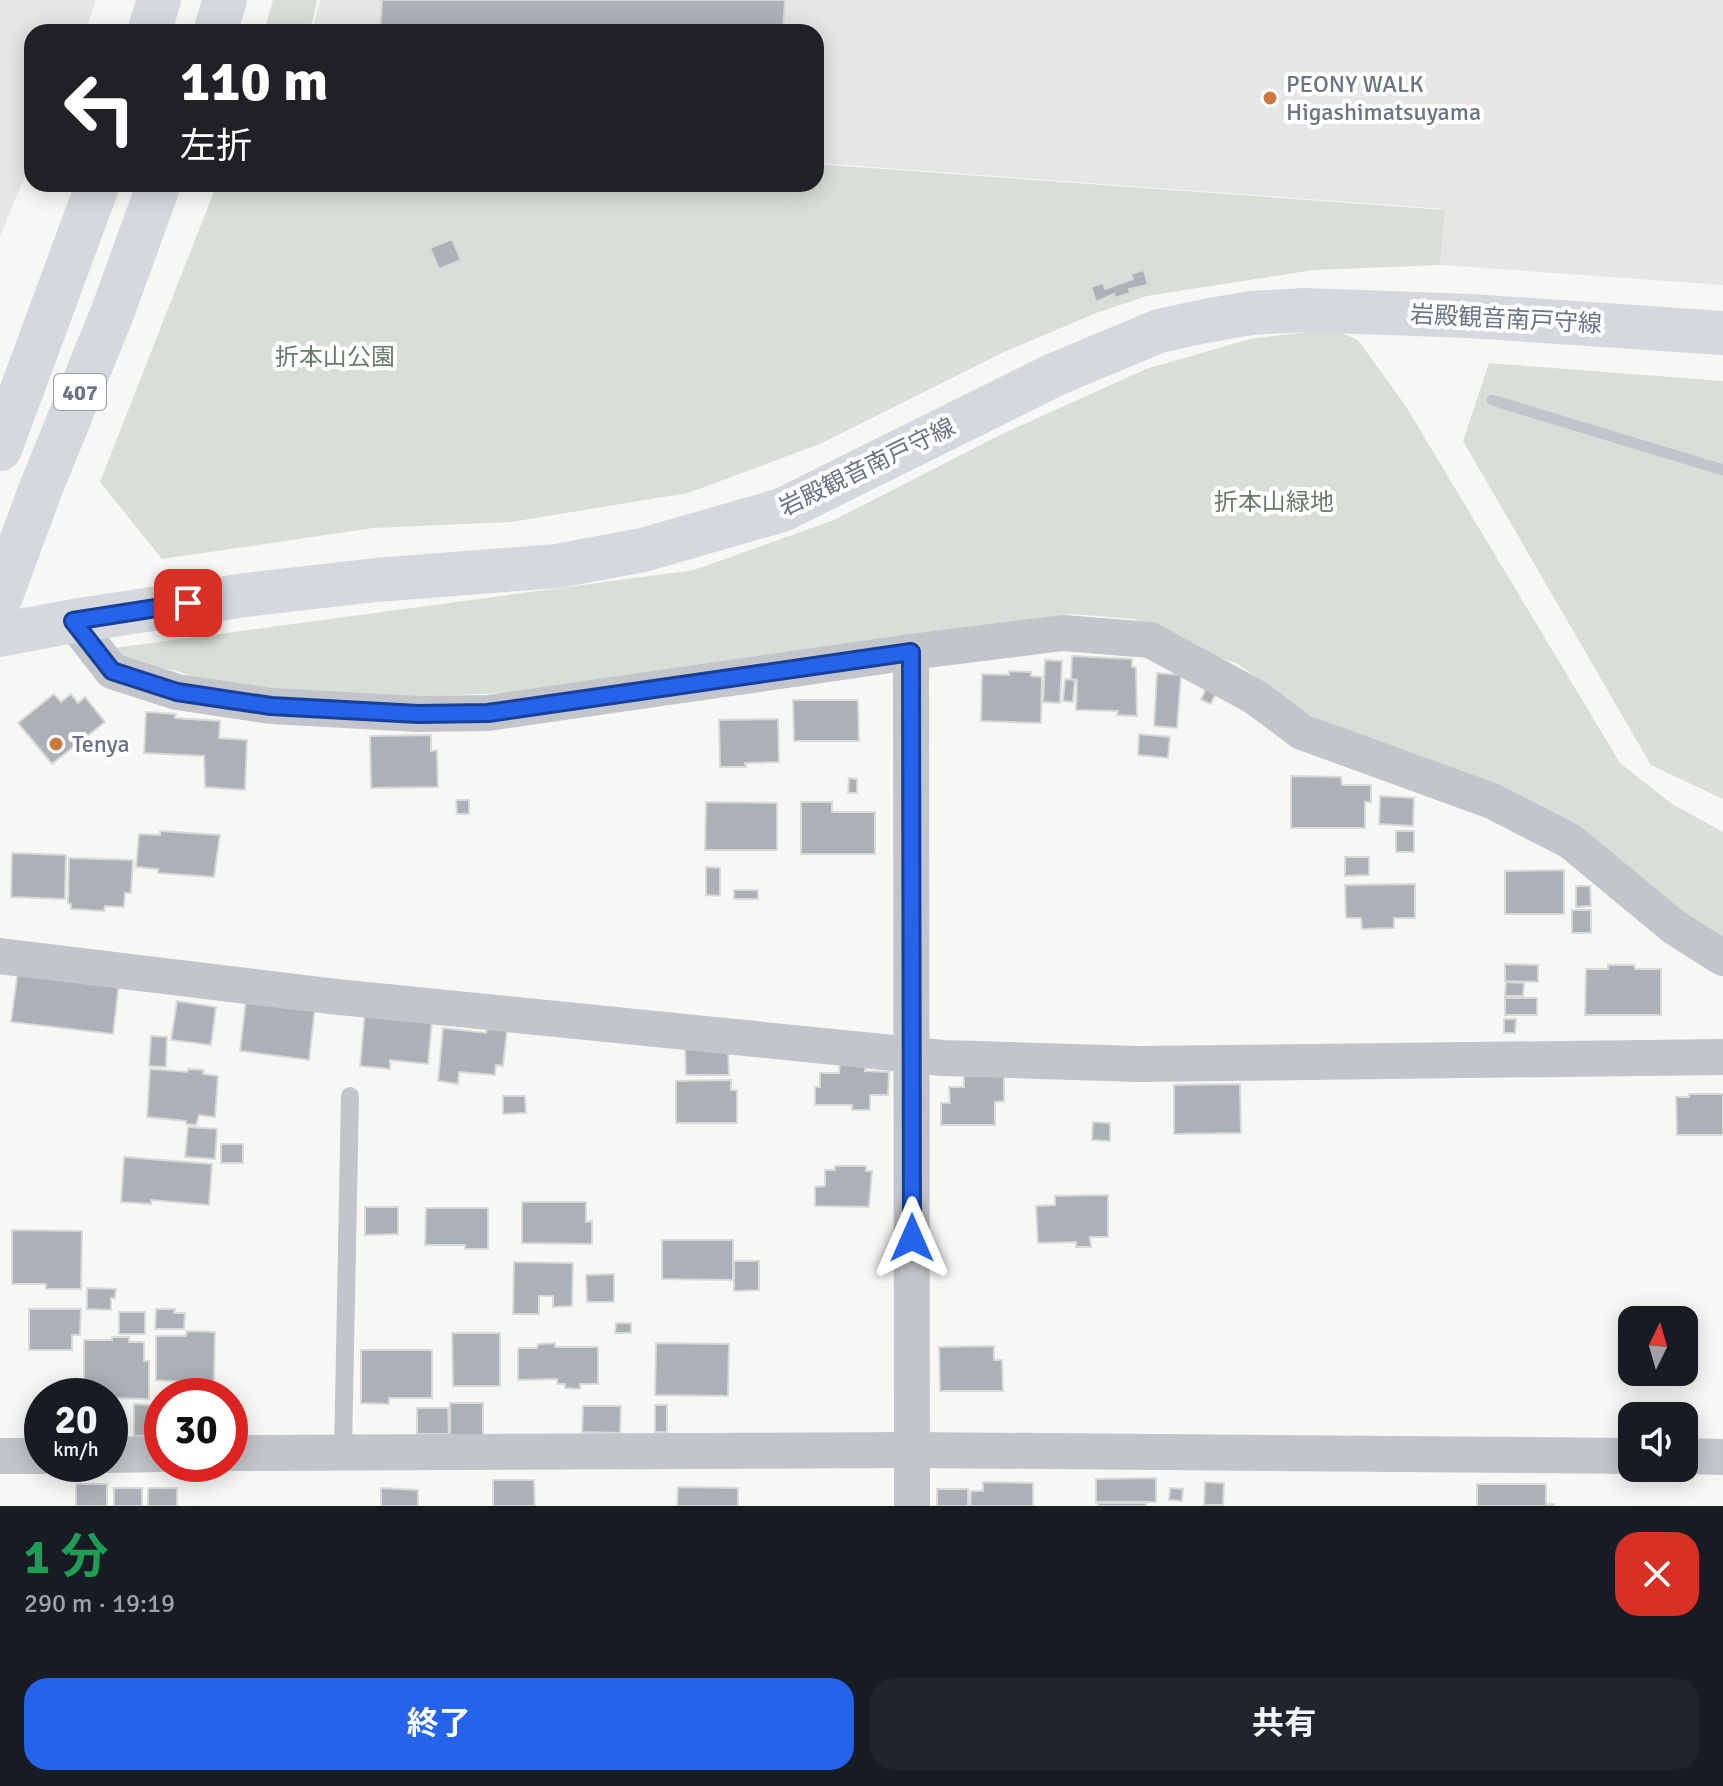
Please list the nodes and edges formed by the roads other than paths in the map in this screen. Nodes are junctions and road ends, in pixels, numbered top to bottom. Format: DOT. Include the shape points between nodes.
graph roads {
  1 [pos="159,0"];
  2 [pos="225,0"];
  3 [pos="152,24"];
  4 [pos="218,24"];
  5 [pos="95,192"];
  6 [pos="156,192"];
  7 [pos="1723,333"];
  8 [pos="0,449"];
  9 [pos="0,599"];
  10 [pos="73,621"];
  11 [pos="0,635"];
  12 [pos="911,652"];
  13 [pos="0,956"];
  14 [pos="1723,958"];
  15 [pos="911,1056"];
  16 [pos="1723,1057"];
  17 [pos="350,1096"];
  18 [pos="912,1450"];
  19 [pos="343,1452"];
  20 [pos="248,1453"];
  21 [pos="0,1456"];
  22 [pos="24,1456"];
  23 [pos="1618,1456"];
  24 [pos="1698,1456"];
  25 [pos="1723,1457"];
  26 [pos="912,1506"];
  1 -- 3 [label="main road"];
  2 -- 4 [label="main road"];
  5 -- 8 [label="main road, 407"];
  6 -- 9 [label="main road, 407"];
  7 -- 10 [label="main road, 岩殿観音南戸守線" via="1334,310 1251,313 1205,321 1159,331 1056,374 782,510 717,531 557,566 274,591"];
  10 -- 11 [label="main road, 岩殿観音南戸守線"];
  10 -- 12 [label="street" via="112,671 177,692 271,706 418,714 488,713"];
  12 -- 14 [label="street" via="1063,633 1150,640 1255,697 1302,732 1492,801 1570,841 1674,927"];
  12 -- 15 [label="street"];
  13 -- 15 [label="street"];
  15 -- 16 [label="street" via="1138,1064"];
  15 -- 18 [label="street"];
  17 -- 19 [label="lane"];
  18 -- 19 [label="street"];
  18 -- 23 [label="street"];
  18 -- 26 [label="street"];
  19 -- 20 [label="street"];
  21 -- 22 [label="street"];
  24 -- 25 [label="street"];
}
